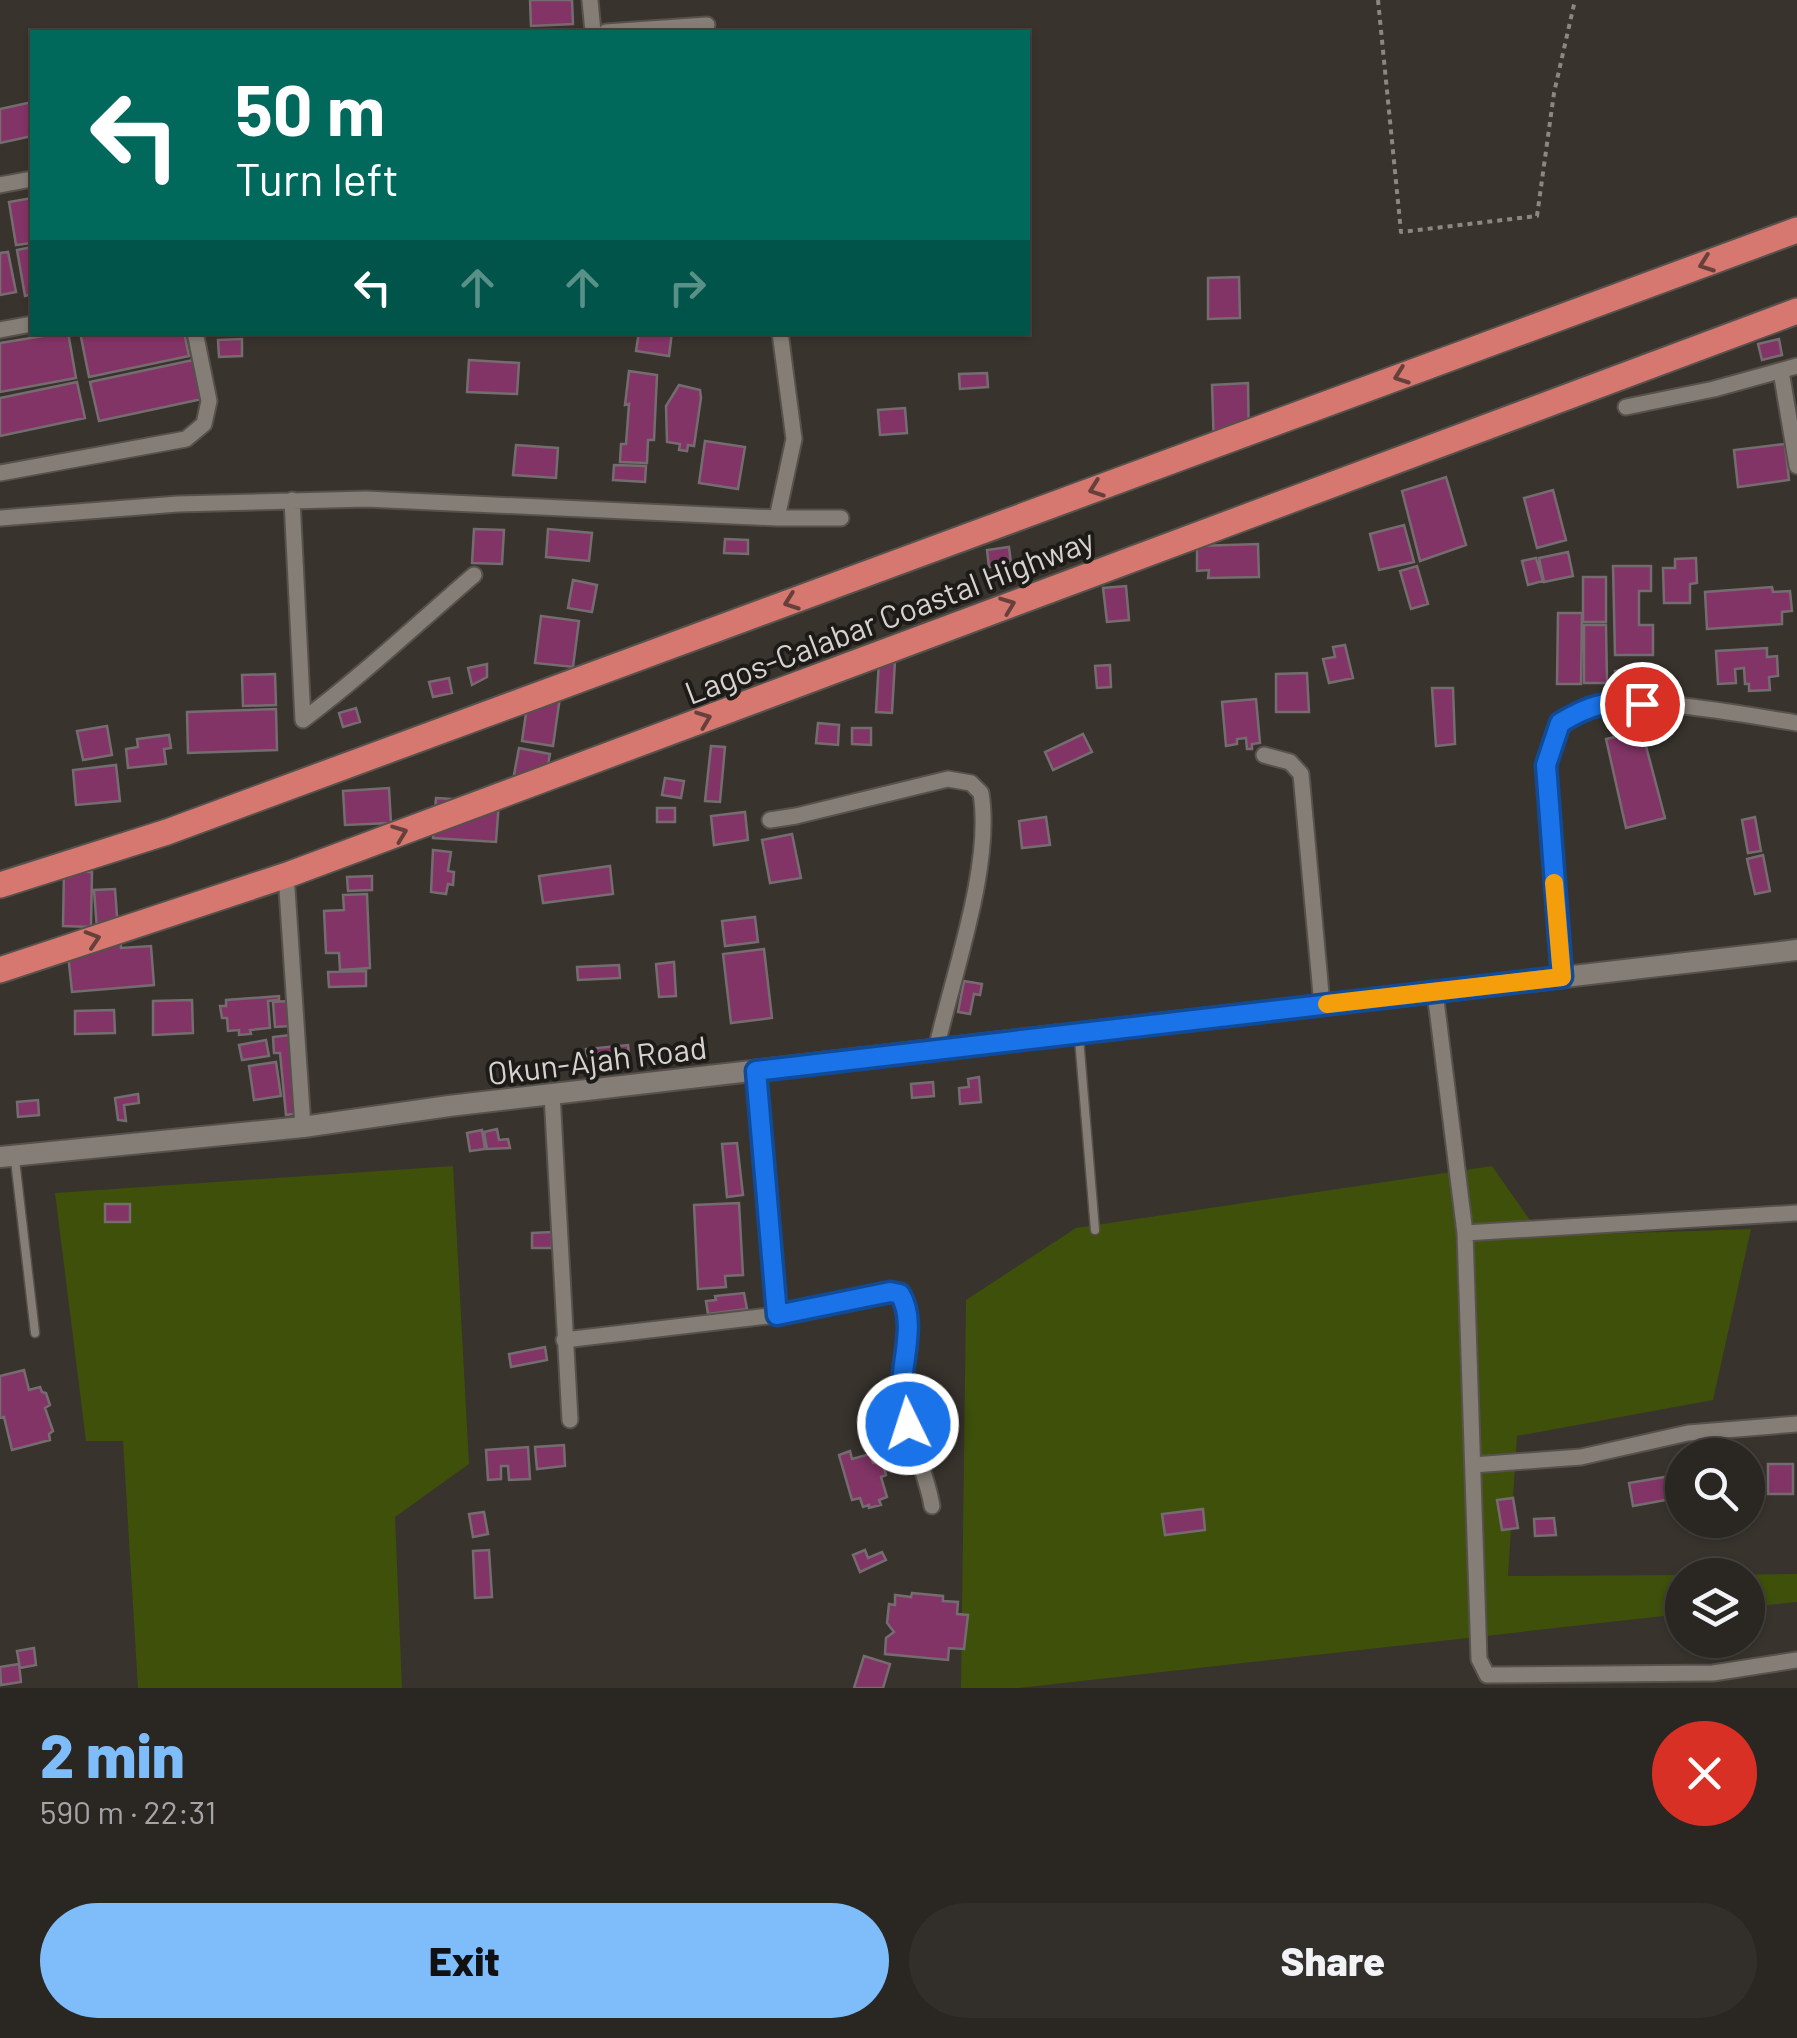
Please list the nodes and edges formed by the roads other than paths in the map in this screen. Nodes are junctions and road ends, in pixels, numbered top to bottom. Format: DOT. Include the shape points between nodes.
graph roads {
  1 [pos="590,0"];
  2 [pos="707,25"];
  3 [pos="593,30"];
  4 [pos="635,30"];
  5 [pos="30,179"];
  6 [pos="0,185"];
  7 [pos="1797,230"];
  8 [pos="1797,311"];
  9 [pos="30,324"];
  10 [pos="0,330"];
  11 [pos="196,335"];
  12 [pos="780,335"];
  13 [pos="1789,368"];
  14 [pos="1626,407"];
  15 [pos="1797,466"];
  16 [pos="0,473"];
  17 [pos="292,500"];
  18 [pos="0,518"];
  19 [pos="777,518"];
  20 [pos="841,518"];
  21 [pos="474,575"];
  22 [pos="1797,723"];
  23 [pos="1264,755"];
  24 [pos="770,820"];
  25 [pos="0,885"];
  26 [pos="287,890"];
  27 [pos="1797,950"];
  28 [pos="0,970"];
  29 [pos="1562,977"];
  30 [pos="1435,992"];
  31 [pos="1322,1005"];
  32 [pos="1078,1033"];
  33 [pos="936,1050"];
  34 [pos="756,1071"];
  35 [pos="552,1094"];
  36 [pos="303,1127"];
  37 [pos="7,1156"];
  38 [pos="1797,1214"];
  39 [pos="1095,1230"];
  40 [pos="1465,1233"];
  41 [pos="777,1315"];
  42 [pos="35,1333"];
  43 [pos="564,1340"];
  44 [pos="570,1420"];
  45 [pos="1797,1424"];
  46 [pos="1474,1465"];
  47 [pos="932,1506"];
  48 [pos="1797,1660"];
  1 -- 3 [label="street"];
  2 -- 4 [label="street"];
  5 -- 6 [label="street"];
  7 -- 25 [label="highway, Lagos-Calabar Coastal Highway, one-way" via="167,832"];
  28 -- 8 [label="highway, Lagos-Calabar Coastal Highway, one-way" via="290,874"];
  9 -- 10 [label="street"];
  11 -- 16 [label="street" via="208,401 204,424 186,440"];
  12 -- 19 [label="street" via="794,439"];
  13 -- 14 [label="street"];
  13 -- 15 [label="street"];
  17 -- 18 [label="street"];
  17 -- 19 [label="street"];
  17 -- 21 [label="street" via="302,720"];
  19 -- 20 [label="street"];
  22 -- 29 [label="street" via="1614,702 1588,706 1560,723 1546,765"];
  23 -- 31 [label="street" via="1290,762 1301,774"];
  24 -- 33 [label="street" via="948,778 981,793 976,882"];
  26 -- 36 [label="street"];
  27 -- 29 [label="street, Okun-Ajah Road"];
  29 -- 30 [label="street, Okun-Ajah Road"];
  30 -- 31 [label="street, Okun-Ajah Road"];
  30 -- 40 [label="street"];
  31 -- 32 [label="street, Okun-Ajah Road"];
  32 -- 33 [label="street, Okun-Ajah Road"];
  32 -- 39 [label="lane"];
  33 -- 34 [label="street, Okun-Ajah Road"];
  34 -- 35 [label="street, Okun-Ajah Road"];
  34 -- 41 [label="street"];
  35 -- 36 [label="street, Okun-Ajah Road"];
  35 -- 43 [label="street"];
  36 -- 37 [label="street, Okun-Ajah Road"];
  37 -- 42 [label="lane"];
  38 -- 40 [label="street"];
  40 -- 46 [label="street"];
  41 -- 43 [label="street"];
  41 -- 47 [label="street" via="900,1294 907,1336 902,1391"];
  43 -- 44 [label="street"];
  45 -- 46 [label="street" via="1688,1433 1581,1457"];
  46 -- 48 [label="street" via="1479,1659 1487,1675 1713,1673"];
}
